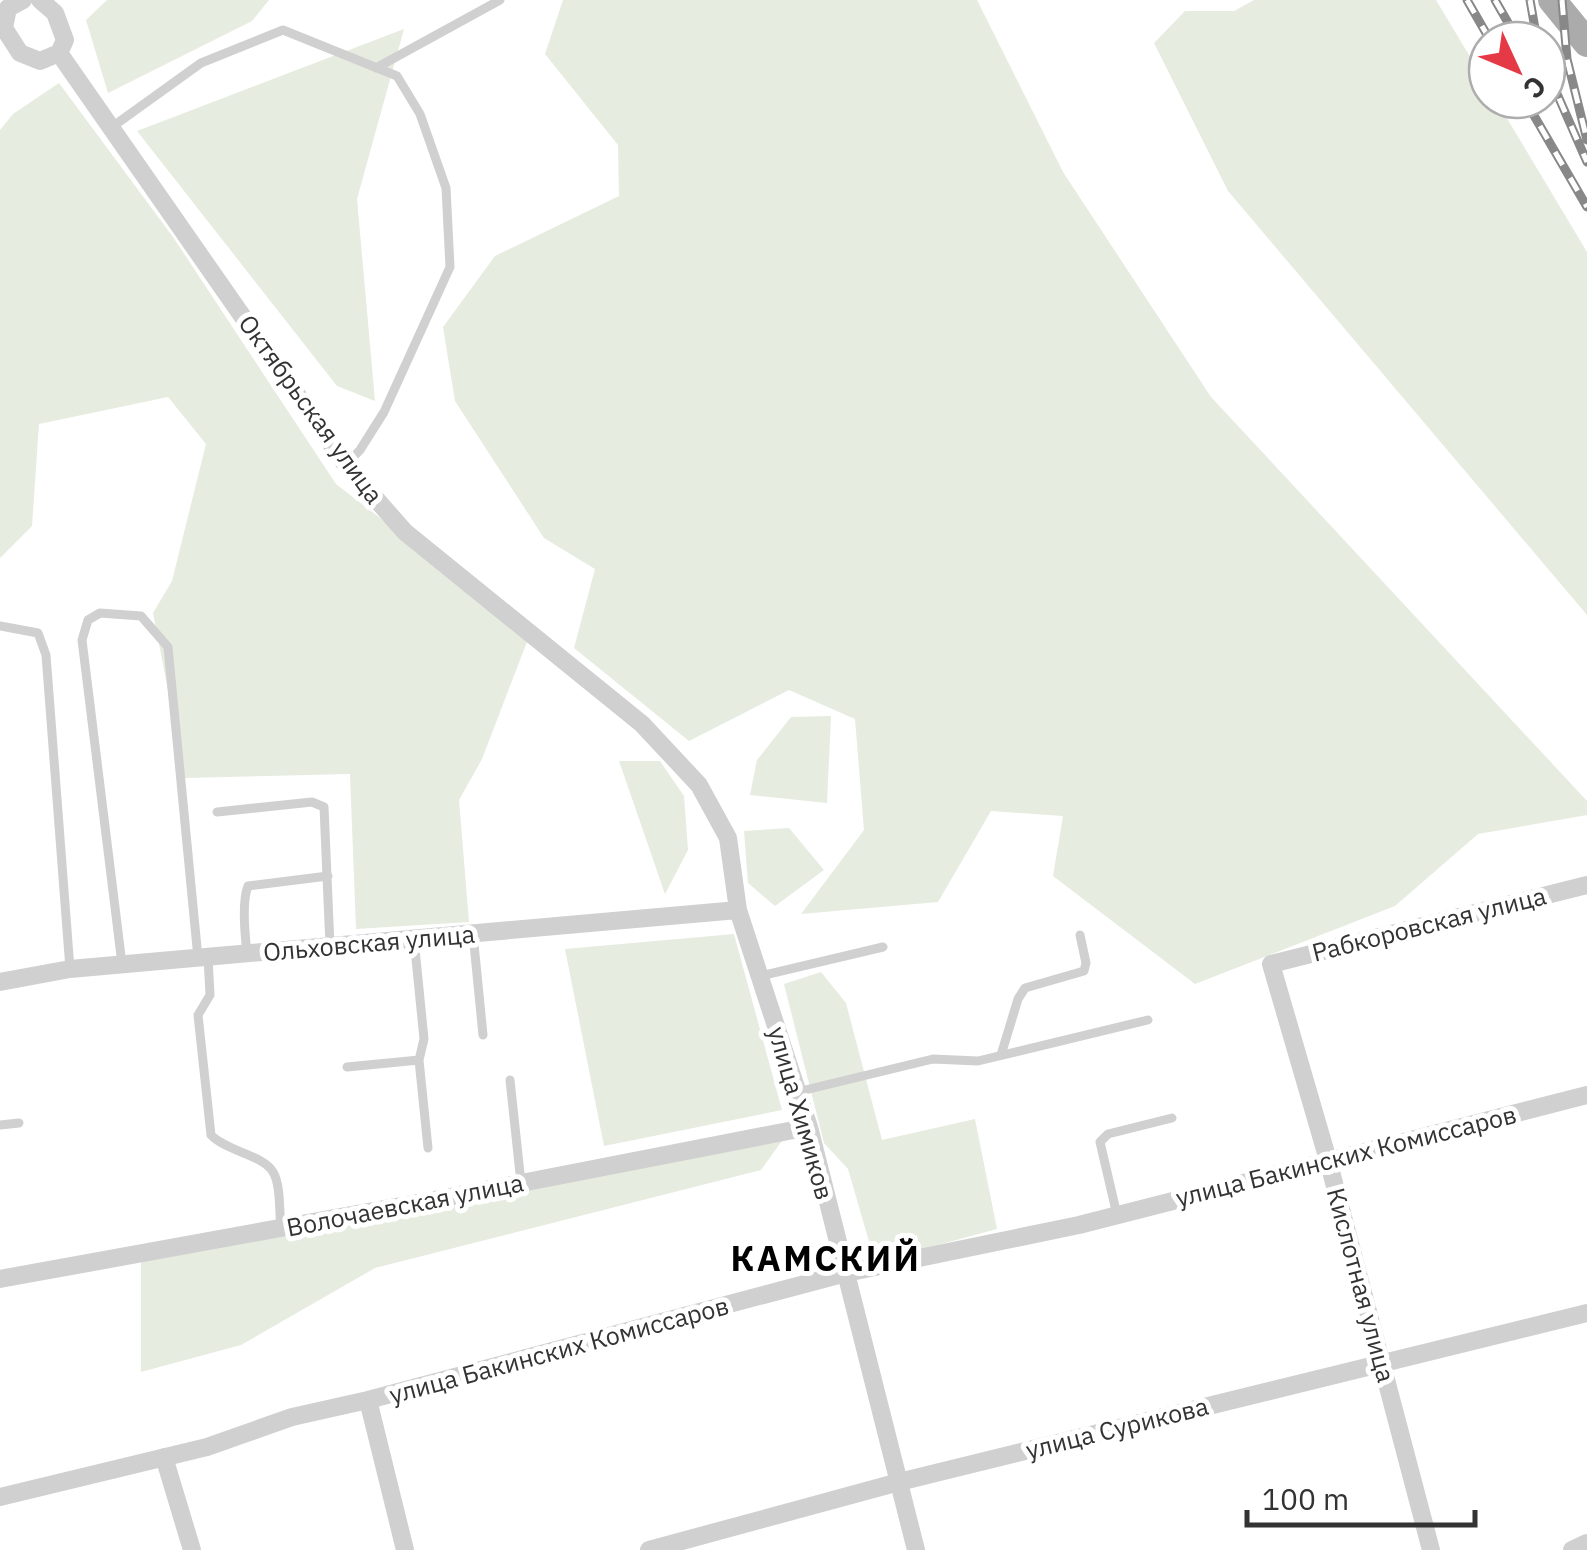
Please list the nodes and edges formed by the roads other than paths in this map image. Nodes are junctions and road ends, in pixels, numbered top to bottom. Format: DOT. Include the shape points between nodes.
graph roads {
  1 [pos="23,0"];
  2 [pos="40,0"];
  3 [pos="500,0"];
  4 [pos="1552,0"];
  5 [pos="1587,43"];
  6 [pos="59,52"];
  7 [pos="376,68"];
  8 [pos="111,128"];
  9 [pos="346,465"];
  10 [pos="0,626"];
  11 [pos="218,812"];
  12 [pos="328,876"];
  13 [pos="1587,885"];
  14 [pos="738,910"];
  15 [pos="473,934"];
  16 [pos="1080,935"];
  17 [pos="414,939"];
  18 [pos="330,946"];
  19 [pos="883,947"];
  20 [pos="247,954"];
  21 [pos="203,957"];
  22 [pos="122,964"];
  23 [pos="1271,964"];
  24 [pos="70,969"];
  25 [pos="760,976"];
  26 [pos="0,982"];
  27 [pos="1148,1020"];
  28 [pos="483,1036"];
  29 [pos="1001,1055"];
  30 [pos="419,1060"];
  31 [pos="348,1067"];
  32 [pos="510,1080"];
  33 [pos="798,1092"];
  34 [pos="1587,1095"];
  35 [pos="1172,1118"];
  36 [pos="19,1123"];
  37 [pos="0,1125"];
  38 [pos="809,1128"];
  39 [pos="428,1148"];
  40 [pos="1328,1160"];
  41 [pos="521,1183"];
  42 [pos="1117,1215"];
  43 [pos="280,1228"];
  44 [pos="846,1274"];
  45 [pos="0,1279"];
  46 [pos="1587,1313"];
  47 [pos="1382,1362"];
  48 [pos="368,1400"];
  49 [pos="164,1457"];
  50 [pos="900,1482"];
  51 [pos="0,1497"];
  52 [pos="1587,1544"];
  53 [pos="192,1550"];
  54 [pos="404,1550"];
  55 [pos="649,1550"];
  56 [pos="916,1550"];
  57 [pos="1430,1550"];
  58 [pos="1572,1550"];
  1 -- 6 [label="street" via="4,18 10,42 40,60"];
  2 -- 6 [label="street" via="62,26"];
  3 -- 7 [label="lane"];
  4 -- 5 [label="main road"];
  6 -- 8 [label="street, Октябрьская улица"];
  7 -- 8 [label="lane" via="283,30 202,63"];
  7 -- 9 [label="lane" via="397,76 420,114 446,188 450,267 384,412"];
  8 -- 9 [label="street, Октябрьская улица"];
  9 -- 14 [label="street, Октябрьская улица" via="405,532 642,724 699,785 728,838"];
  10 -- 24 [label="lane" via="38,633 46,655"];
  11 -- 12 [label="lane" via="319,803 326,812"];
  12 -- 18 [label="lane"];
  12 -- 20 [label="lane" via="248,886"];
  13 -- 23 [label="street, Рабкоровская улица"];
  14 -- 15 [label="street, Ольховская улица"];
  14 -- 25 [label="street, улица Химиков"];
  15 -- 17 [label="street, Ольховская улица"];
  15 -- 28 [label="lane"];
  16 -- 29 [label="lane" via="1084,971 1025,988"];
  17 -- 18 [label="street, Ольховская улица"];
  17 -- 30 [label="lane" via="424,1039"];
  18 -- 20 [label="street, Ольховская улица"];
  19 -- 25 [label="lane"];
  20 -- 21 [label="street, Ольховская улица"];
  21 -- 22 [label="street, Ольховская улица"];
  21 -- 22 [label="lane" via="168,648 142,616 100,614 88,620 82,640"];
  21 -- 43 [label="lane" via="210,995 198,1018 211,1135 274,1173"];
  22 -- 24 [label="street, Ольховская улица"];
  23 -- 40 [label="street, Кислотная улица"];
  24 -- 26 [label="street, Ольховская улица"];
  25 -- 33 [label="street, улица Химиков"];
  27 -- 29 [label="lane"];
  29 -- 33 [label="lane" via="932,1060"];
  30 -- 31 [label="lane"];
  30 -- 39 [label="lane"];
  32 -- 41 [label="lane"];
  33 -- 38 [label="street, улица Химиков"];
  34 -- 40 [label="street, улица Бакинских Комиссаров"];
  35 -- 42 [label="lane" via="1108,1134 1100,1142"];
  36 -- 37 [label="lane"];
  38 -- 41 [label="street, Волочаевская улица"];
  38 -- 44 [label="street, улица Химиков"];
  40 -- 42 [label="street, улица Бакинских Комиссаров"];
  40 -- 47 [label="street, Кислотная улица"];
  41 -- 43 [label="street, Волочаевская улица"];
  42 -- 44 [label="street, улица Бакинских Комиссаров"];
  43 -- 45 [label="street, Волочаевская улица"];
  44 -- 48 [label="street, улица Бакинских Комиссаров"];
  44 -- 50 [label="street, улица Химиков"];
  46 -- 47 [label="street, улица Сурикова"];
  47 -- 50 [label="street, улица Сурикова"];
  47 -- 57 [label="street, Кислотная улица"];
  48 -- 49 [label="street, улица Бакинских Комиссаров"];
  48 -- 54 [label="street"];
  49 -- 51 [label="street, улица Бакинских Комиссаров"];
  49 -- 53 [label="street"];
  50 -- 55 [label="street, улица Сурикова"];
  50 -- 56 [label="street, улица Химиков"];
  52 -- 58 [label="street"];
}
